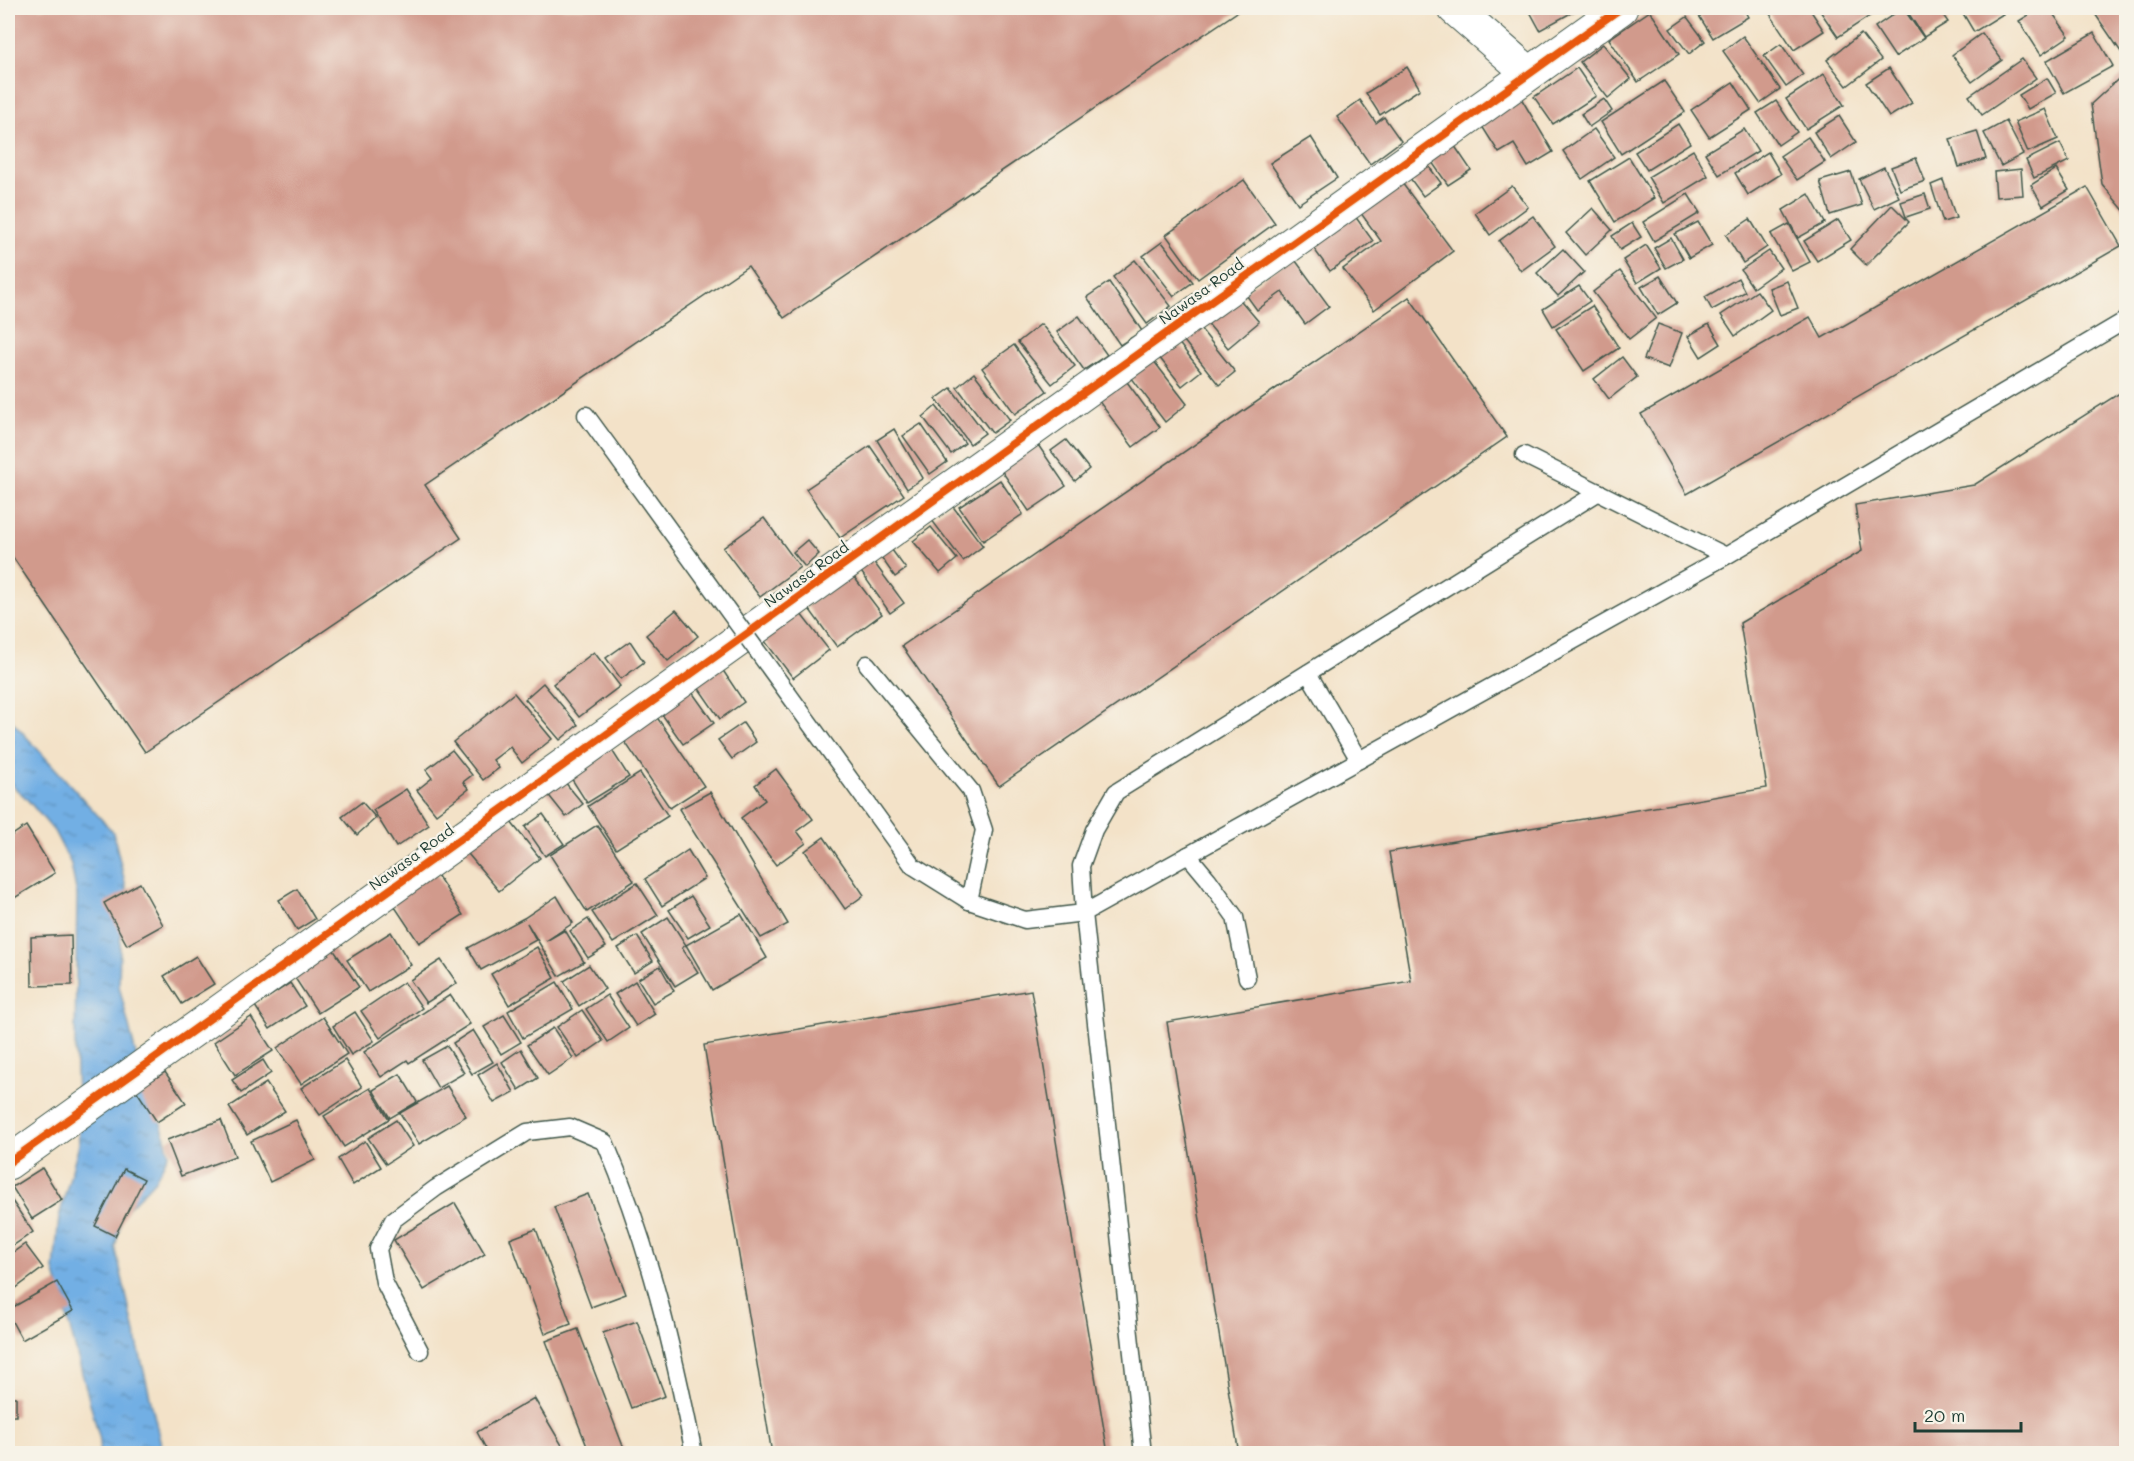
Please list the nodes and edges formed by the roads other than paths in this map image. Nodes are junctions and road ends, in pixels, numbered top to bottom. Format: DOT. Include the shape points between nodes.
graph roads {
  1 [pos="1454,8"];
  2 [pos="1621,8"];
  3 [pos="1529,73"];
  4 [pos="2127,320"];
  5 [pos="586,415"];
  6 [pos="1524,455"];
  7 [pos="1599,492"];
  8 [pos="1726,556"];
  9 [pos="867,664"];
  10 [pos="1308,673"];
  11 [pos="1359,760"];
  12 [pos="1188,855"];
  13 [pos="969,901"];
  14 [pos="1084,913"];
  15 [pos="1246,978"];
  16 [pos="8,1163"];
  17 [pos="420,1351"];
  18 [pos="694,1454"];
  19 [pos="1143,1454"];
  1 -- 3 [label="street"];
  2 -- 3 [label="street, Nawasa Road"];
  3 -- 16 [label="street, Nawasa Road"];
  4 -- 8 [label="lane"];
  5 -- 13 [label="lane, bridge" via="914,866"];
  6 -- 7 [label="lane"];
  7 -- 8 [label="lane"];
  7 -- 10 [label="lane"];
  8 -- 11 [label="lane"];
  9 -- 13 [label="lane" via="971,791 984,830"];
  10 -- 11 [label="lane"];
  10 -- 14 [label="lane" via="1116,792 1094,830 1081,866"];
  11 -- 12 [label="lane"];
  12 -- 14 [label="lane"];
  12 -- 15 [label="lane" via="1234,917"];
  13 -- 14 [label="lane" via="1025,920"];
  14 -- 19 [label="lane"];
  17 -- 18 [label="lane" via="384,1282 378,1249 393,1220 436,1188 527,1132 570,1128 605,1142 627,1192 653,1275"];
}
